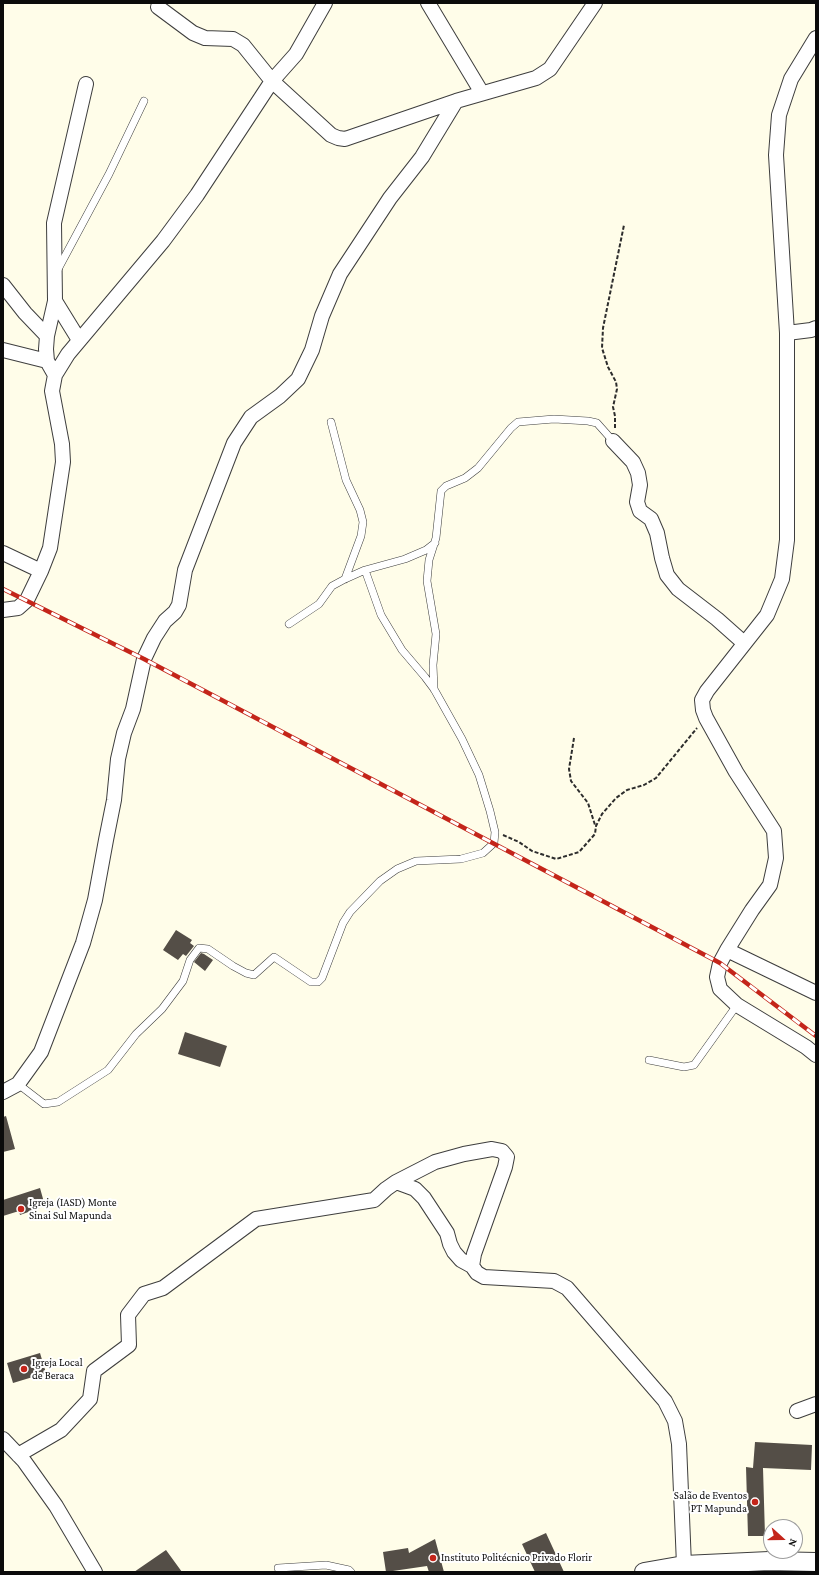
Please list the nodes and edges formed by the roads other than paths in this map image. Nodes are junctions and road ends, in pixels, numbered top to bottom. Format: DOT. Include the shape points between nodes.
graph roads {
  1 [pos="325,3"];
  2 [pos="428,3"];
  3 [pos="595,3"];
  4 [pos="158,6"];
  5 [pos="816,38"];
  6 [pos="272,81"];
  7 [pos="86,84"];
  8 [pos="482,93"];
  9 [pos="144,101"];
  10 [pos="456,101"];
  11 [pos="54,277"];
  12 [pos="3,285"];
  13 [pos="55,301"];
  14 [pos="816,328"];
  15 [pos="787,333"];
  16 [pos="47,336"];
  17 [pos="79,340"];
  18 [pos="3,350"];
  19 [pos="47,361"];
  20 [pos="55,375"];
  21 [pos="331,422"];
  22 [pos="613,441"];
  23 [pos="435,542"];
  24 [pos="3,553"];
  25 [pos="365,570"];
  26 [pos="41,571"];
  27 [pos="345,579"];
  28 [pos="3,610"];
  29 [pos="289,624"];
  30 [pos="744,644"];
  31 [pos="434,689"];
  32 [pos="727,950"];
  33 [pos="816,993"];
  34 [pos="736,1005"];
  35 [pos="816,1055"];
  36 [pos="649,1060"];
  37 [pos="18,1084"];
  38 [pos="3,1092"];
  39 [pos="396,1182"];
  40 [pos="472,1266"];
  41 [pos="816,1404"];
  42 [pos="797,1411"];
  43 [pos="3,1439"];
  44 [pos="18,1455"];
  45 [pos="816,1562"];
  46 [pos="684,1565"];
  47 [pos="772,1566"];
  48 [pos="278,1568"];
  49 [pos="96,1572"];
  50 [pos="351,1572"];
  51 [pos="644,1572"];
  1 -- 6 [label="street" via="296,54"];
  2 -- 8 [label="street"];
  3 -- 8 [label="street" via="550,69 536,78"];
  4 -- 6 [label="street" via="193,33 205,38 233,39 243,45"];
  5 -- 15 [label="street" via="791,79 779,115 776,155"];
  6 -- 10 [label="street" via="331,135 345,139"];
  6 -- 17 [label="street" via="163,241"];
  7 -- 11 [label="street" via="54,223"];
  8 -- 10 [label="street"];
  9 -- 11 [label="lane" via="109,174"];
  10 -- 37 [label="street" via="422,157 390,198 340,274 322,316 312,350 298,379 251,417 234,443 185,570 179,605 165,621 144,659 118,759 114,800 87,929 41,1052"];
  11 -- 13 [label="street"];
  12 -- 16 [label="street"];
  13 -- 16 [label="street"];
  13 -- 17 [label="street"];
  14 -- 15 [label="street"];
  15 -- 30 [label="street" via="787,540 782,579 767,615"];
  16 -- 19 [label="street"];
  17 -- 20 [label="street"];
  18 -- 19 [label="street"];
  19 -- 20 [label="street"];
  20 -- 26 [label="street" via="52,391 63,462 50,548"];
  21 -- 27 [label="lane" via="346,480 363,522 361,536"];
  22 -- 23 [label="lane" via="596,423 588,421 554,419 518,422 478,468 465,478 446,486 441,492"];
  22 -- 30 [label="street" via="633,462 638,472 640,484 637,502 640,510 651,519 657,533 667,574 678,589"];
  23 -- 25 [label="lane" via="426,550 405,559"];
  23 -- 31 [label="lane" via="429,560 427,581 436,634"];
  24 -- 26 [label="street"];
  25 -- 27 [label="lane"];
  25 -- 31 [label="lane" via="381,615 402,650"];
  26 -- 28 [label="street" via="27,600 18,608"];
  27 -- 29 [label="lane" via="332,586 319,604"];
  30 -- 32 [label="street" via="702,700 703,710 736,772 774,831 776,858 770,885"];
  31 -- 37 [label="lane" via="479,774 495,832 494,844 483,853 461,859 416,861 397,869 380,881 350,912 343,923 322,978 318,982 311,982 274,957 254,975 233,966 208,949 199,948 190,960 183,981 108,1070 58,1102 44,1104"];
  32 -- 33 [label="street"];
  32 -- 34 [label="street" via="720,963 717,977 720,989"];
  34 -- 35 [label="street"];
  34 -- 36 [label="lane" via="694,1065 684,1068"];
  37 -- 38 [label="street"];
  39 -- 40 [label="street" via="415,1189 424,1198 447,1233 454,1252"];
  39 -- 40 [label="street" via="435,1162 492,1149 502,1151 507,1157 505,1166"];
  39 -- 44 [label="street" via="374,1200 256,1219 163,1288 144,1294 128,1315 129,1345 94,1371 90,1399 61,1430"];
  40 -- 46 [label="street" via="484,1277 554,1281 567,1288 665,1401 675,1421 679,1444"];
  41 -- 42 [label="street"];
  43 -- 44 [label="street"];
  44 -- 49 [label="street" via="56,1506"];
  45 -- 47 [label="street"];
  46 -- 47 [label="street"];
  46 -- 51 [label="street"];
  48 -- 50 [label="lane" via="326,1565"];
}
